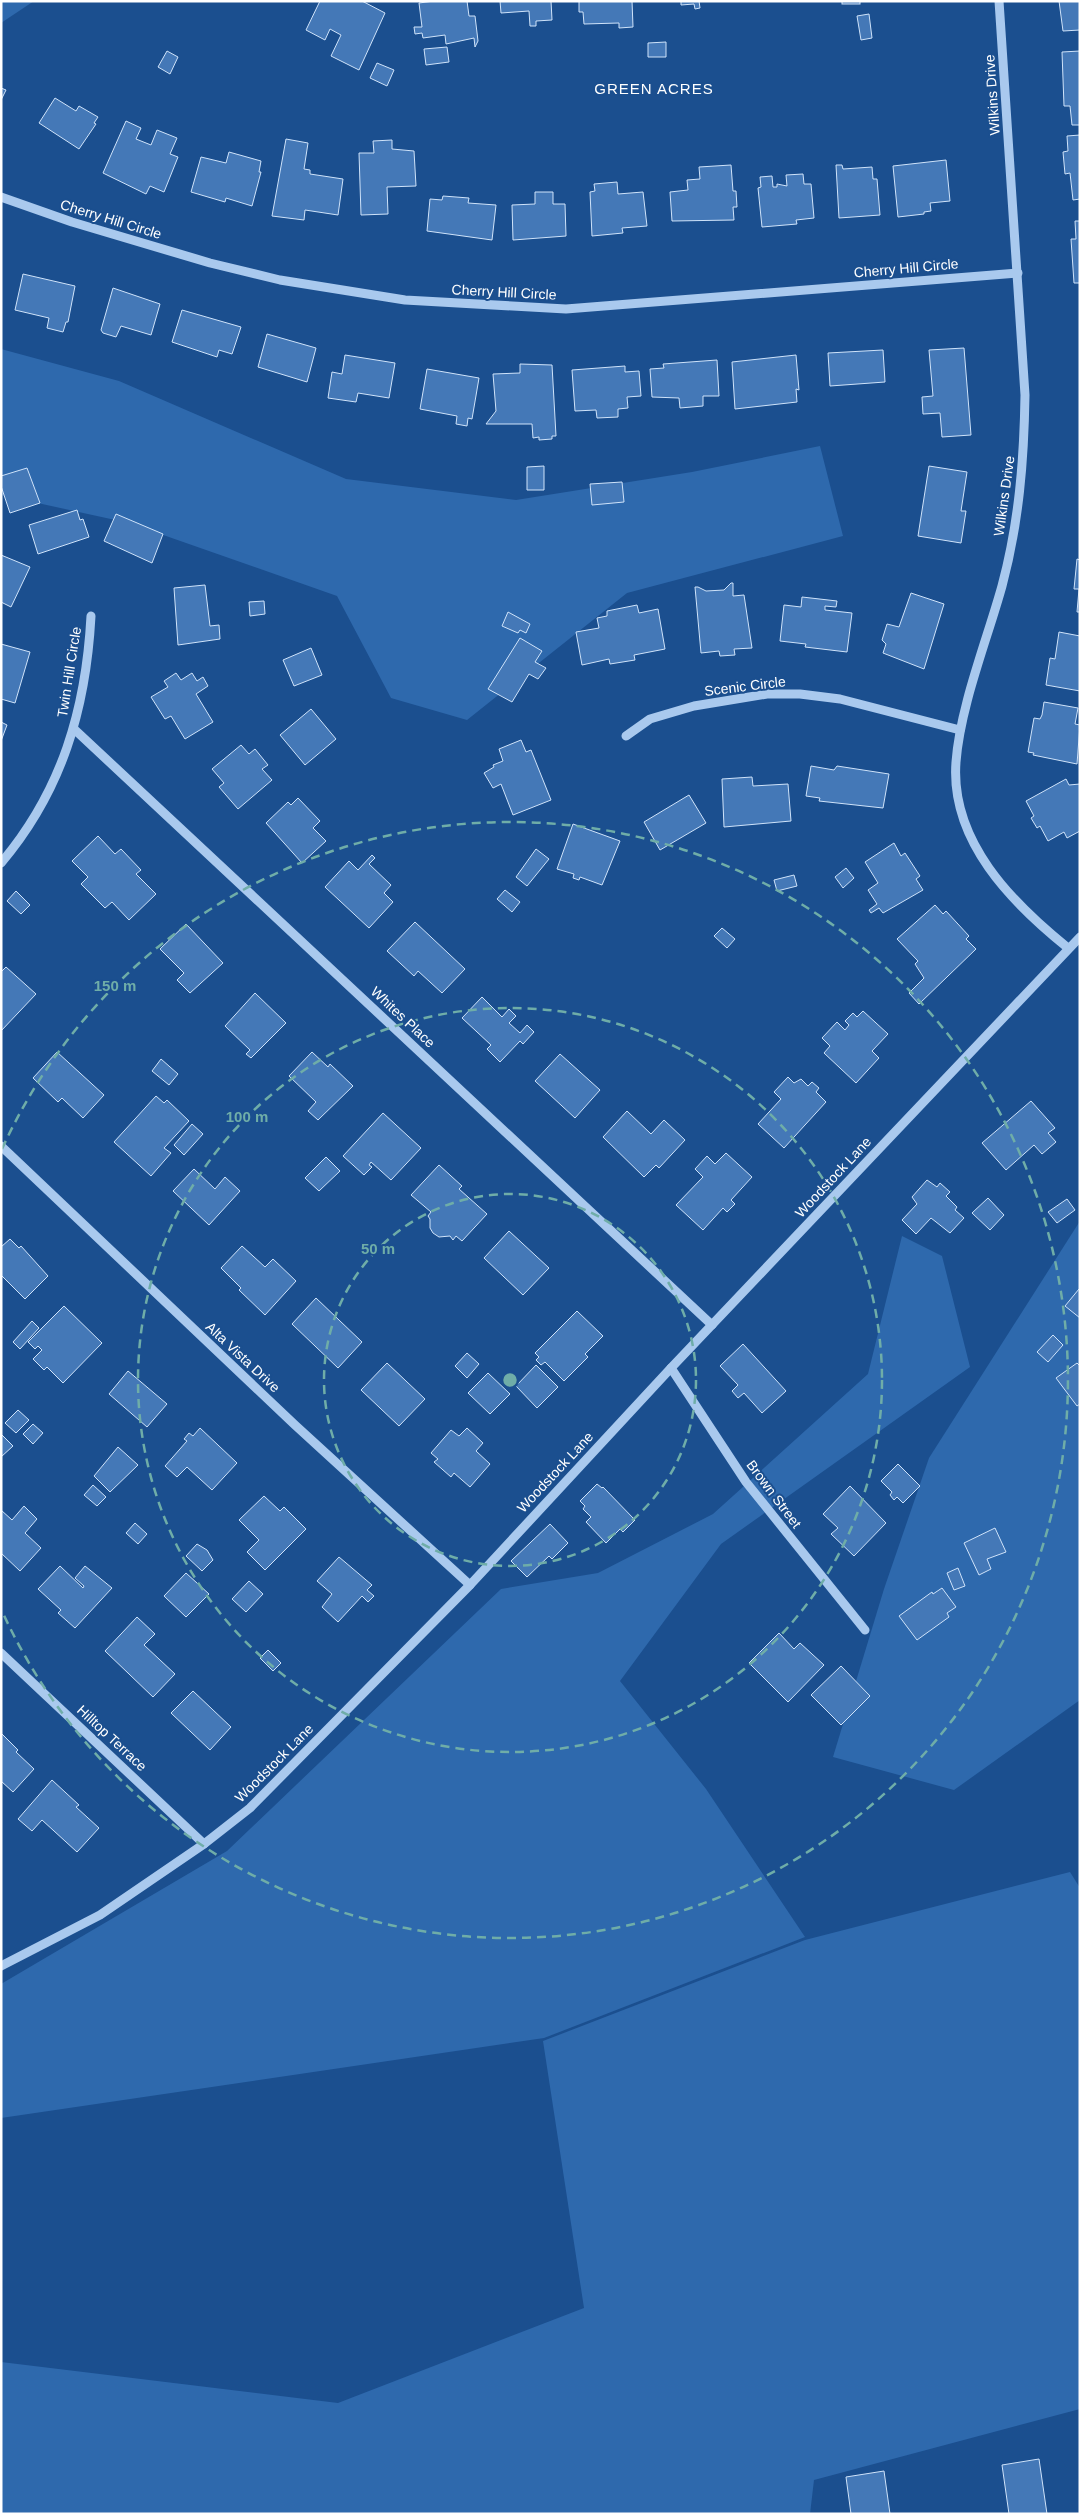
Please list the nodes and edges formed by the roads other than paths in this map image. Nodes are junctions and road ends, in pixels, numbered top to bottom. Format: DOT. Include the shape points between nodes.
graph roads {
  1 [pos="999,1"];
  2 [pos="1,197"];
  3 [pos="1018,273"];
  4 [pos="91,616"];
  5 [pos="74,729"];
  6 [pos="960,730"];
  7 [pos="626,736"];
  8 [pos="1,863"];
  9 [pos="1080,937"];
  10 [pos="1068,948"];
  11 [pos="1,1146"];
  12 [pos="712,1324"];
  13 [pos="671,1368"];
  14 [pos="470,1585"];
  15 [pos="865,1630"];
  16 [pos="1,1653"];
  17 [pos="204,1844"];
  18 [pos="1,1966"];
  1 -- 3 [label="street, Wilkins Drive"];
  2 -- 3 [label="street, Cherry Hill Circle" via="210,263 280,280 405,300 566,309"];
  3 -- 6 [label="street, Wilkins Drive" via="1025,395 1024,456 1017,518 1003,584"];
  4 -- 5 [label="street, Twin Hill Circle" via="89,654"];
  5 -- 8 [label="street, Twin Hill Circle" via="59,770 38,811"];
  5 -- 12 [label="street, Whites Place"];
  6 -- 7 [label="street, Scenic Circle" via="840,699 767,694 694,706 650,719"];
  6 -- 10 [label="street, Wilkins Drive" via="956,763 965,825 1004,888 1032,919"];
  9 -- 10 [label="street, Woodstock Lane"];
  10 -- 12 [label="street, Woodstock Lane"];
  11 -- 14 [label="street, Alta Vista Drive" via="295,1425"];
  12 -- 13 [label="street, Woodstock Lane"];
  13 -- 14 [label="street, Woodstock Lane"];
  13 -- 15 [label="street, Brown Street" via="746,1482"];
  14 -- 17 [label="street, Woodstock Lane" via="250,1808"];
  16 -- 17 [label="street, Hilltop Terrace"];
  17 -- 18 [label="street, Woodstock Lane" via="100,1915"];
}
